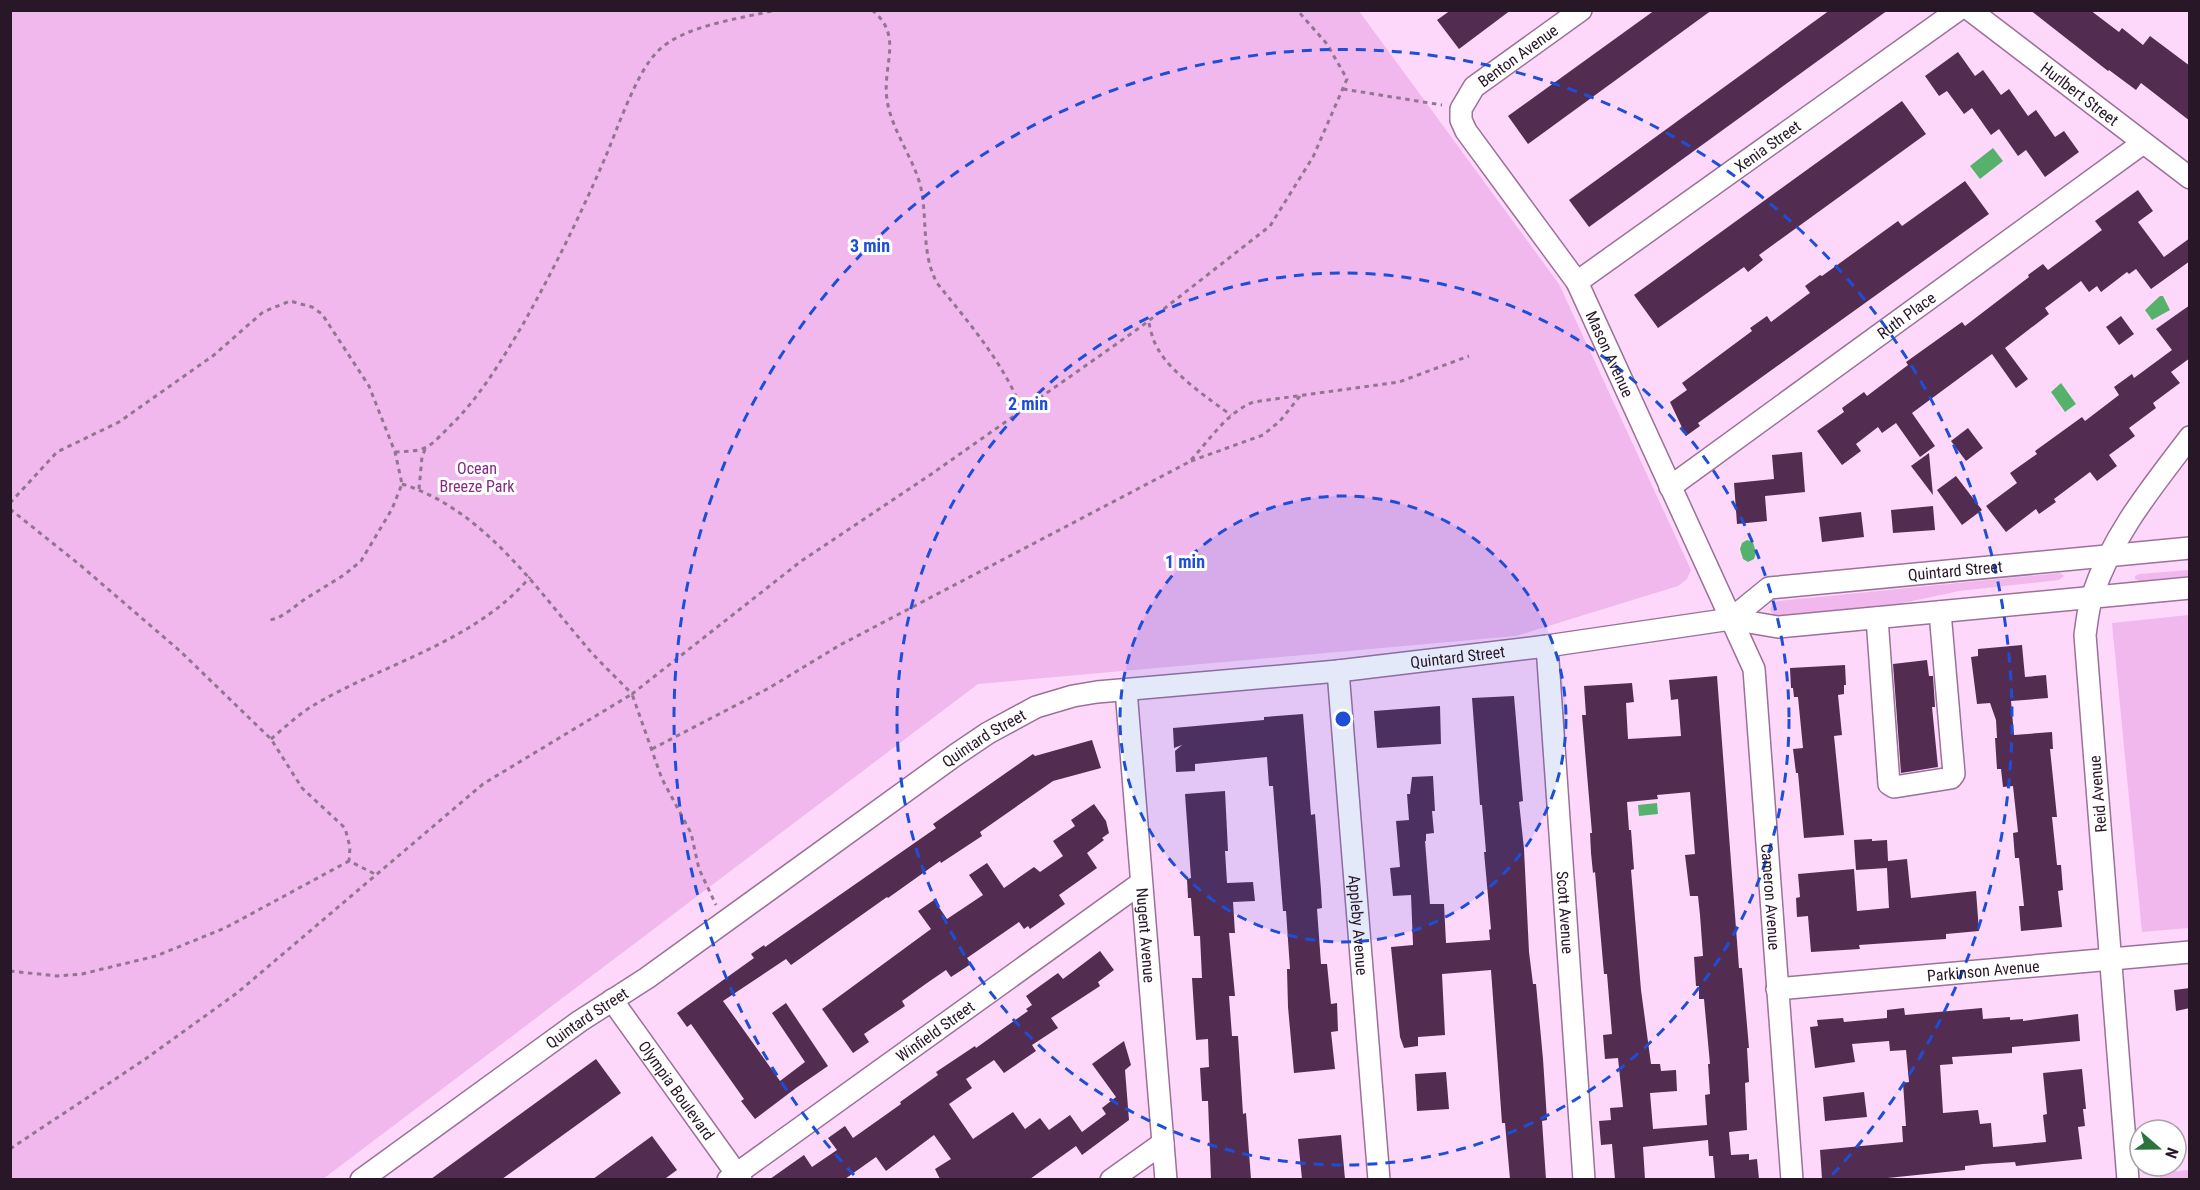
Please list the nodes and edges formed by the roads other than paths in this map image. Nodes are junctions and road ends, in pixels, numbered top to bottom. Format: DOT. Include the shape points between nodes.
graph roads {
  1 [pos="1581,10"];
  2 [pos="1958,10"];
  3 [pos="1970,10"];
  4 [pos="1461,109"];
  5 [pos="2143,143"];
  6 [pos="2190,178"];
  7 [pos="1577,282"];
  8 [pos="2190,437"];
  9 [pos="1670,487"];
  10 [pos="2190,548"];
  11 [pos="2108,556"];
  12 [pos="2190,588"];
  13 [pos="2092,597"];
  14 [pos="1940,612"];
  15 [pos="1877,618"];
  16 [pos="1731,619"];
  17 [pos="1546,646"];
  18 [pos="1338,671"];
  19 [pos="1126,690"];
  20 [pos="1141,883"];
  21 [pos="2190,952"];
  22 [pos="2112,960"];
  23 [pos="1777,989"];
  24 [pos="612,1000"];
  25 [pos="1164,1143"];
  26 [pos="735,1177"];
  27 [pos="361,1179"];
  28 [pos="1111,1179"];
  29 [pos="1166,1179"];
  30 [pos="1379,1179"];
  31 [pos="1584,1179"];
  32 [pos="1792,1179"];
  33 [pos="2128,1179"];
  1 -- 4 [label="street, Benton Avenue" via="1474,87"];
  2 -- 7 [label="street, Xenia Street"];
  3 -- 5 [label="street, Hurlbert Street"];
  4 -- 7 [label="street, Mason Avenue" via="1466,131"];
  5 -- 6 [label="street, Hurlbert Street"];
  5 -- 9 [label="street, Ruth Place"];
  7 -- 9 [label="street, Mason Avenue"];
  8 -- 11 [label="street, Reid Avenue" via="2130,517"];
  9 -- 16 [label="street, Mason Avenue"];
  10 -- 11 [label="street, Quintard Street"];
  11 -- 13 [label="street, Reid Avenue"];
  11 -- 16 [label="street, Quintard Street" via="1769,588"];
  12 -- 13 [label="street, Quintard Street"];
  13 -- 14 [label="street, Quintard Street"];
  13 -- 22 [label="street, Reid Avenue" via="2085,635"];
  14 -- 15 [label="street, Quintard Street"];
  14 -- 15 [label="street" via="1954,774 1952,778 1894,787 1889,784"];
  15 -- 16 [label="street, Quintard Street" via="1778,627"];
  16 -- 17 [label="street, Quintard Street"];
  16 -- 23 [label="street, Cameron Avenue" via="1754,669"];
  17 -- 18 [label="street, Quintard Street"];
  17 -- 31 [label="street, Scott Avenue"];
  18 -- 19 [label="street, Quintard Street"];
  18 -- 30 [label="street, Appleby Avenue"];
  19 -- 20 [label="street, Nugent Avenue"];
  19 -- 24 [label="street, Quintard Street" via="1053,702 988,733"];
  20 -- 25 [label="street, Nugent Avenue"];
  20 -- 26 [label="street, Winfield Street"];
  21 -- 22 [label="street, Parkinson Avenue"];
  22 -- 23 [label="street, Parkinson Avenue"];
  22 -- 33 [label="street, Reid Avenue"];
  23 -- 32 [label="street, Cameron Avenue"];
  24 -- 26 [label="street, Olympia Boulevard"];
  24 -- 27 [label="street, Quintard Street"];
  25 -- 28 [label="street"];
  25 -- 29 [label="street, Nugent Avenue"];
}
